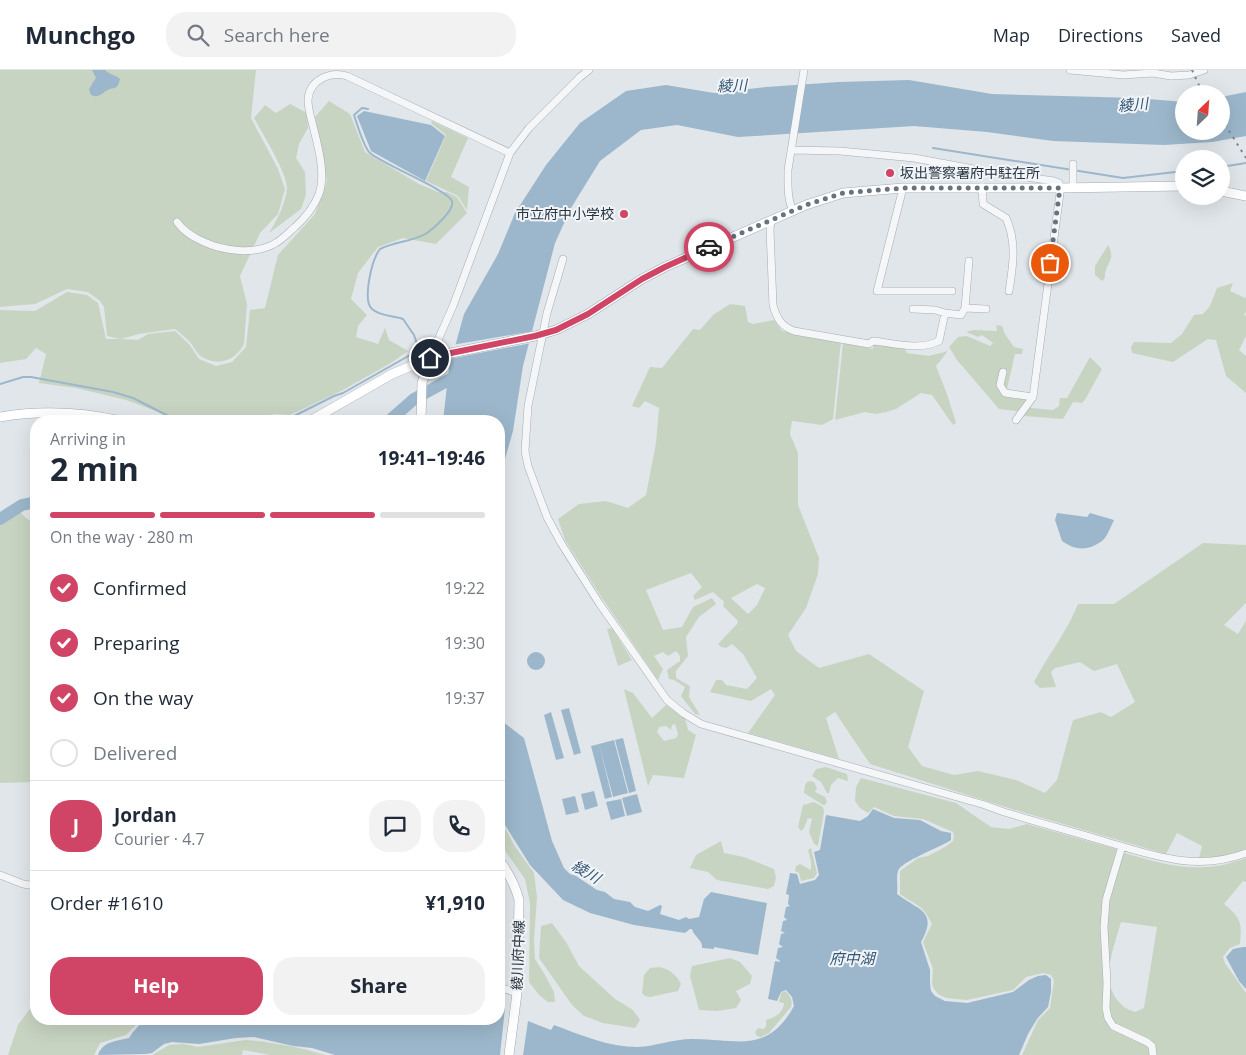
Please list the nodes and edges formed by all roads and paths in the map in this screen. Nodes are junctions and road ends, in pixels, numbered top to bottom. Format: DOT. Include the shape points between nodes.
graph roads {
  1 [pos="589,70"];
  2 [pos="804,70"];
  3 [pos="1070,70"];
  4 [pos="1204,70"];
  5 [pos="791,149"];
  6 [pos="510,153"];
  7 [pos="1073,169"];
  8 [pos="1175,186"];
  9 [pos="982,187"];
  10 [pos="904,188"];
  11 [pos="1060,188"];
  12 [pos="1073,188"];
  13 [pos="1230,193"];
  14 [pos="1246,196"];
  15 [pos="793,210"];
  16 [pos="771,220"];
  17 [pos="177,222"];
  18 [pos="563,259"];
  19 [pos="969,261"];
  20 [pos="952,291"];
  21 [pos="1009,291"];
  22 [pos="964,308"];
  23 [pos="913,309"];
  24 [pos="986,309"];
  25 [pos="945,313"];
  26 [pos="540,335"];
  27 [pos="430,358"];
  28 [pos="1002,372"];
  29 [pos="1033,396"];
  30 [pos="86,415"];
  31 [pos="320,415"];
  32 [pos="421,415"];
  33 [pos="0,417"];
  34 [pos="1016,420"];
  35 [pos="1122,846"];
  36 [pos="1246,853"];
  37 [pos="505,869"];
  38 [pos="0,874"];
  39 [pos="30,885"];
  40 [pos="505,989"];
  41 [pos="517,993"];
  42 [pos="509,1055"];
  43 [pos="1153,1055"];
  1 -- 6 [label="street" via="529,128"];
  2 -- 5 [label="street"];
  3 -- 4 [label="street" via="1171,76"];
  5 -- 11 [label="street" via="914,158 1054,181"];
  5 -- 15 [label="street" via="788,184"];
  6 -- 17 [label="street" via="347,76 331,74 314,85 308,100 321,183 311,210 300,223 272,245 248,250 214,247 189,235"];
  6 -- 27 [label="street" via="453,306"];
  7 -- 12 [label="street"];
  8 -- 12 [label="main road"];
  9 -- 10 [label="main road"];
  9 -- 11 [label="main road"];
  9 -- 21 [label="street" via="983,204 1006,218 1011,231 1014,255"];
  10 -- 15 [label="main road" via="843,193"];
  10 -- 20 [label="street" via="877,291"];
  11 -- 12 [label="main road"];
  11 -- 29 [label="street"];
  13 -- 14 [label="main road"];
  15 -- 16 [label="main road"];
  16 -- 25 [label="street" via="774,305 784,327 869,344 873,340 912,346 931,345 939,341"];
  16 -- 26 [label="main road" via="665,267 588,314"];
  18 -- 26 [label="street"];
  19 -- 22 [label="street"];
  22 -- 24 [label="street"];
  22 -- 25 [label="street" via="961,314"];
  23 -- 25 [label="street"];
  26 -- 27 [label="main road"];
  26 -- 35 [label="street" via="528,406 525,451 528,466 547,517 561,543 598,603 667,700 701,724"];
  27 -- 31 [label="main road" via="392,374"];
  27 -- 32 [label="main road" via="422,390"];
  28 -- 29 [label="street" via="1000,385 1005,393"];
  29 -- 34 [label="street"];
  30 -- 33 [label="main road" via="61,412"];
  35 -- 36 [label="street" via="1185,862 1217,861"];
  35 -- 43 [label="street" via="1106,900 1108,1018 1113,1026 1152,1046"];
  37 -- 41 [label="main road, 綾川府中線" via="519,900"];
  38 -- 39 [label="street"];
  40 -- 41 [label="street"];
  41 -- 42 [label="main road, 綾川府中線"];
}
